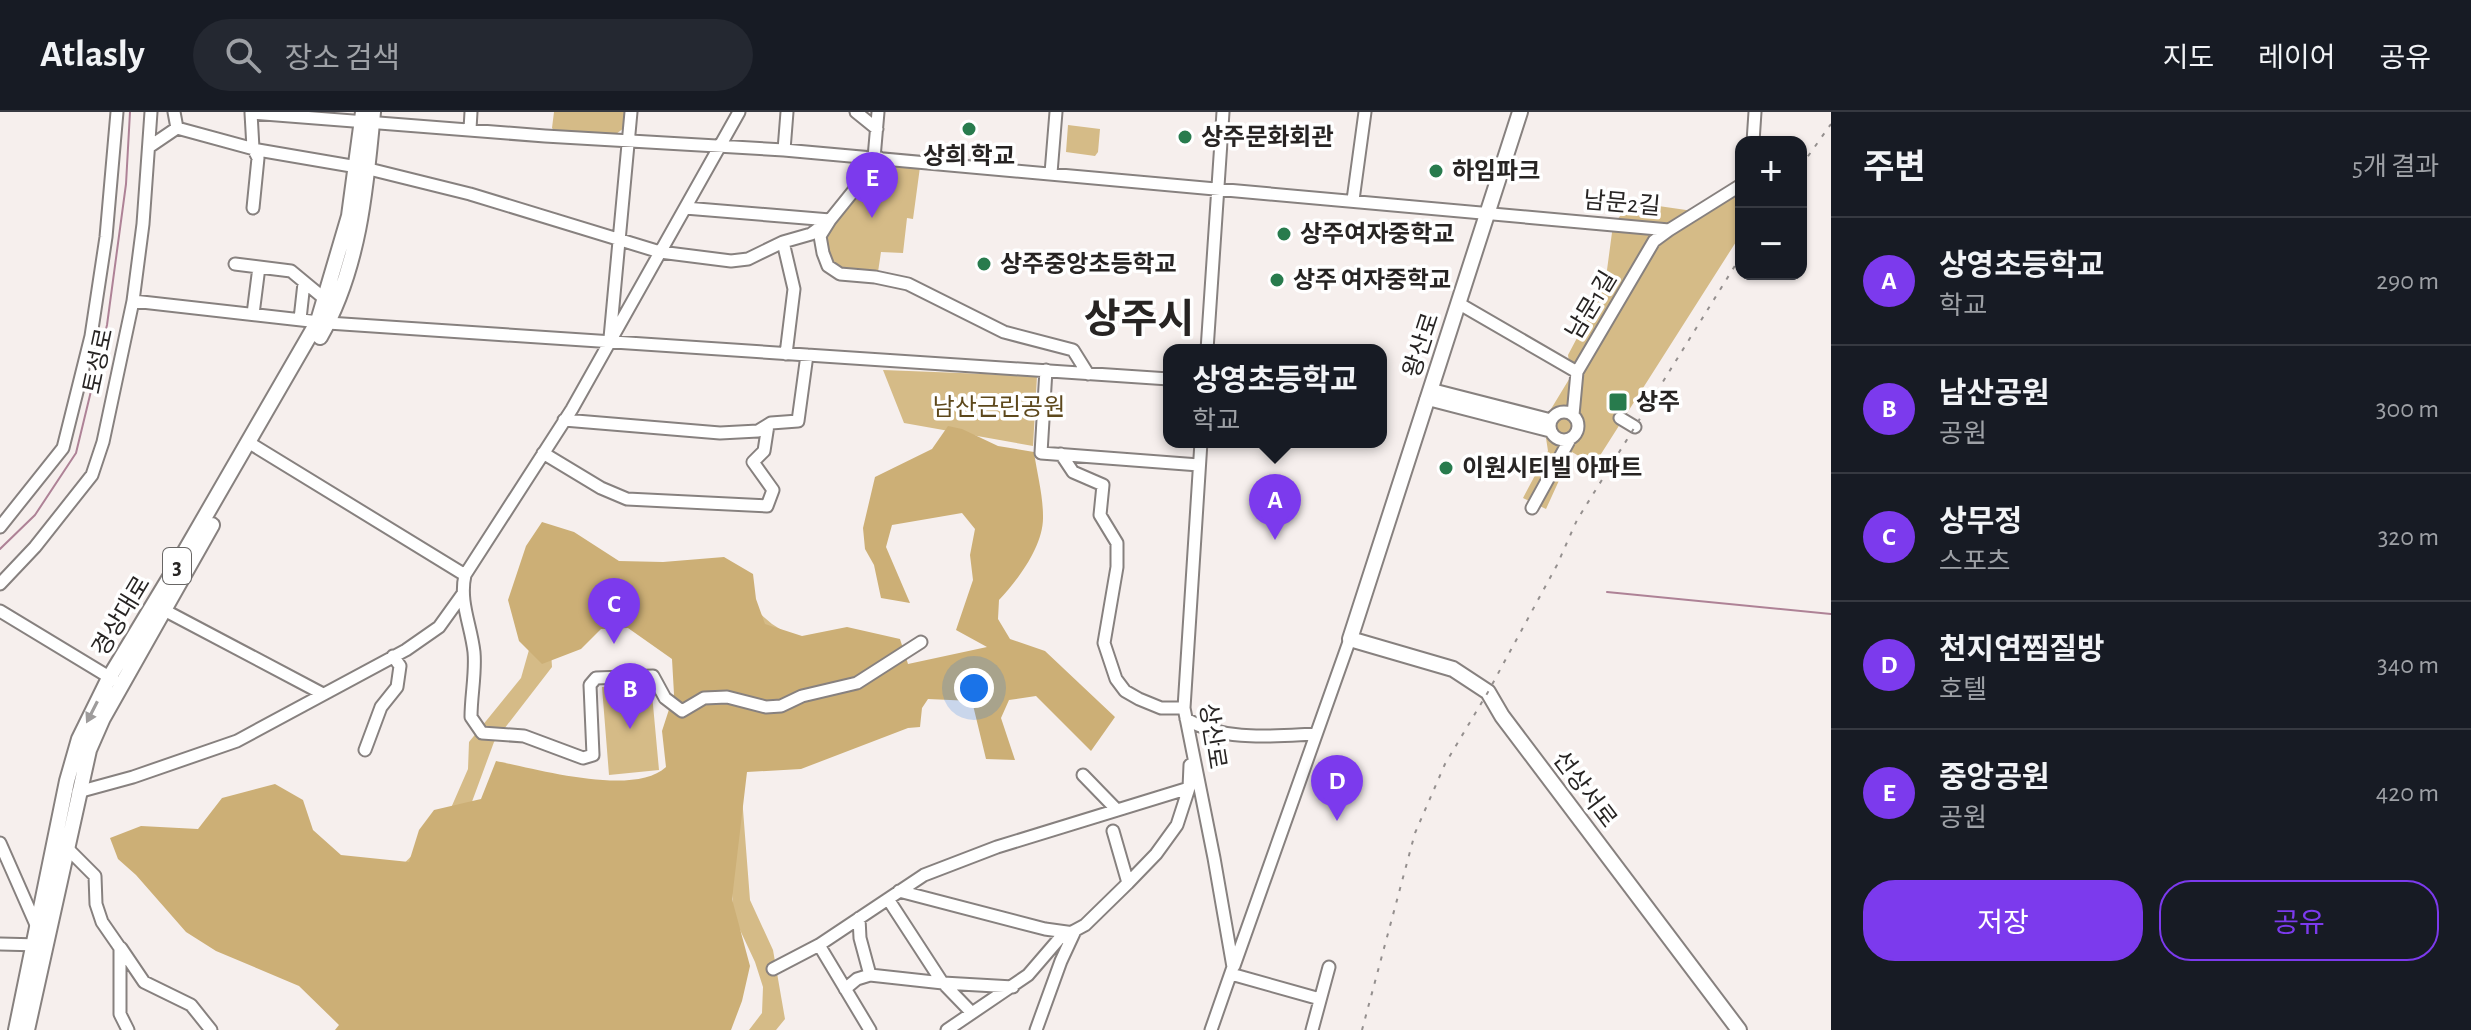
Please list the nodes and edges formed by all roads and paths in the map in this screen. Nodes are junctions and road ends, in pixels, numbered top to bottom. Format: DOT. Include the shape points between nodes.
graph roads {
  1 [pos="117,112"];
  2 [pos="151,112"];
  3 [pos="174,112"];
  4 [pos="249,112"];
  5 [pos="471,112"];
  6 [pos="631,112"];
  7 [pos="739,112"];
  8 [pos="787,112"];
  9 [pos="856,112"];
  10 [pos="878,112"];
  11 [pos="1056,112"];
  12 [pos="1223,112"];
  13 [pos="1365,112"];
  14 [pos="1520,112"];
  15 [pos="1755,112"];
  16 [pos="368,116"];
  17 [pos="177,128"];
  18 [pos="470,129"];
  19 [pos="877,129"];
  20 [pos="1753,136"];
  21 [pos="628,141"];
  22 [pos="721,145"];
  23 [pos="149,147"];
  24 [pos="253,148"];
  25 [pos="784,150"];
  26 [pos="877,158"];
  27 [pos="363,168"];
  28 [pos="1051,173"];
  29 [pos="1217,189"];
  30 [pos="1735,189"];
  31 [pos="1353,200"];
  32 [pos="253,208"];
  33 [pos="685,208"];
  34 [pos="1486,213"];
  35 [pos="830,220"];
  36 [pos="1650,228"];
  37 [pos="1669,230"];
  38 [pos="620,241"];
  39 [pos="1654,241"];
  40 [pos="783,242"];
  41 [pos="660,252"];
  42 [pos="235,264"];
  43 [pos="259,267"];
  44 [pos="304,283"];
  45 [pos="326,300"];
  46 [pos="133,301"];
  47 [pos="1458,303"];
  48 [pos="253,314"];
  49 [pos="300,319"];
  50 [pos="323,322"];
  51 [pos="610,343"];
  52 [pos="1207,344"];
  53 [pos="786,354"];
  54 [pos="807,355"];
  55 [pos="1046,370"];
  56 [pos="1577,372"];
  57 [pos="1088,374"];
  58 [pos="1163,379"];
  59 [pos="1574,389"];
  60 [pos="1428,394"];
  61 [pos="1573,415"];
  62 [pos="1620,418"];
  63 [pos="564,420"];
  64 [pos="768,425"];
  65 [pos="1635,427"];
  66 [pos="1557,429"];
  67 [pos="251,445"];
  68 [pos="1200,448"];
  69 [pos="543,453"];
  70 [pos="1061,454"];
  71 [pos="1199,465"];
  72 [pos="1532,508"];
  73 [pos="0,527"];
  74 [pos="465,575"];
  75 [pos="0,584"];
  76 [pos="462,595"];
  77 [pos="164,610"];
  78 [pos="0,611"];
  79 [pos="1350,639"];
  80 [pos="921,642"];
  81 [pos="393,656"];
  82 [pos="116,680"];
  83 [pos="323,694"];
  84 [pos="1185,713"];
  85 [pos="1316,734"];
  86 [pos="1190,744"];
  87 [pos="365,750"];
  88 [pos="1083,775"];
  89 [pos="1189,788"];
  90 [pos="78,792"];
  91 [pos="1117,810"];
  92 [pos="1113,831"];
  93 [pos="0,843"];
  94 [pos="66,847"];
  95 [pos="1214,858"];
  96 [pos="1128,883"];
  97 [pos="899,891"];
  98 [pos="888,899"];
  99 [pos="859,918"];
  100 [pos="37,927"];
  101 [pos="1074,933"];
  102 [pos="0,944"];
  103 [pos="32,945"];
  104 [pos="819,945"];
  105 [pos="120,948"];
  106 [pos="1329,967"];
  107 [pos="773,969"];
  108 [pos="1231,974"];
  109 [pos="870,975"];
  110 [pos="943,983"];
  111 [pos="1013,987"];
  112 [pos="845,989"];
  113 [pos="1320,999"];
  114 [pos="972,1013"];
  115 [pos="16,1030"];
  116 [pos="27,1030"];
  117 [pos="128,1030"];
  118 [pos="211,1030"];
  119 [pos="870,1030"];
  120 [pos="947,1030"];
  121 [pos="1036,1030"];
  122 [pos="1211,1030"];
  123 [pos="1312,1030"];
  124 [pos="1739,1030"];
  1 -- 73 [label="street" via="91,336 63,448"];
  2 -- 23 [label="street, 토성로"];
  3 -- 17 [label="street"];
  4 -- 16 [label="street, 남문2길"];
  4 -- 24 [label="street"];
  5 -- 18 [label="street"];
  6 -- 21 [label="street"];
  7 -- 22 [label="street"];
  8 -- 25 [label="street"];
  9 -- 19 [label="street"];
  10 -- 19 [label="street"];
  11 -- 28 [label="street"];
  12 -- 29 [label="street"];
  13 -- 31 [label="street"];
  14 -- 34 [label="main road, 왕산로"];
  15 -- 20 [label="street"];
  16 -- 18 [label="street, 남문2길"];
  16 -- 27 [label="main road, 경상대로 / 3"];
  17 -- 23 [label="street"];
  17 -- 24 [label="street"];
  18 -- 21 [label="street, 남문2길"];
  19 -- 26 [label="street"];
  21 -- 22 [label="street, 남문2길"];
  21 -- 38 [label="street"];
  22 -- 25 [label="street, 남문2길"];
  22 -- 33 [label="street"];
  23 -- 46 [label="street, 토성로"];
  24 -- 27 [label="street"];
  24 -- 32 [label="street" via="258,158"];
  25 -- 26 [label="street, 남문2길"];
  26 -- 28 [label="street, 남문2길"];
  26 -- 35 [label="street"];
  27 -- 38 [label="street" via="470,194"];
  27 -- 45 [label="main road, 경상대로 / 3"];
  27 -- 50 [label="main road, 경상대로 / 3" via="361,218 338,302"];
  28 -- 29 [label="street, 남문2길"];
  29 -- 31 [label="street, 남문2길"];
  29 -- 52 [label="street"];
  30 -- 37 [label="street, 남문2길"];
  31 -- 34 [label="street, 남문2길"];
  33 -- 35 [label="street"];
  33 -- 41 [label="street"];
  34 -- 36 [label="street, 남문2길"];
  34 -- 47 [label="main road, 왕산로"];
  35 -- 40 [label="street" via="811,234"];
  35 -- 57 [label="street" via="820,236 823,253 828,266 840,274 908,284 1004,332 1073,350"];
  36 -- 37 [label="street, 남문2길"];
  36 -- 39 [label="street"];
  37 -- 39 [label="street, 남문1길"];
  38 -- 41 [label="street"];
  38 -- 51 [label="street"];
  39 -- 56 [label="street, 남문1길"];
  40 -- 41 [label="street" via="731,261"];
  40 -- 53 [label="street" via="794,289"];
  41 -- 51 [label="street"];
  42 -- 43 [label="street"];
  43 -- 44 [label="street" via="291,271"];
  43 -- 48 [label="street"];
  44 -- 45 [label="street"];
  44 -- 49 [label="street"];
  45 -- 50 [label="main road, 경상대로 / 3"];
  46 -- 48 [label="street"];
  46 -- 75 [label="street, 토성로" via="92,475"];
  47 -- 56 [label="street, 남문1길"];
  47 -- 60 [label="main road, 왕산로"];
  48 -- 49 [label="street"];
  49 -- 50 [label="street"];
  50 -- 51 [label="street"];
  50 -- 67 [label="main road, 경상대로 / 3"];
  51 -- 53 [label="street"];
  51 -- 63 [label="street"];
  53 -- 54 [label="street"];
  54 -- 55 [label="street"];
  54 -- 64 [label="street" via="798,421"];
  55 -- 57 [label="street"];
  55 -- 70 [label="street" via="1041,453"];
  56 -- 59 [label="street"];
  57 -- 58 [label="street"];
  59 -- 61 [label="street"];
  59 -- 66 [label="street"];
  60 -- 66 [label="street"];
  60 -- 79 [label="main road, 왕산로"];
  61 -- 66 [label="street" via="1562,412"];
  61 -- 66 [label="street" via="1577,432"];
  62 -- 65 [label="street"];
  63 -- 64 [label="street" via="720,433 758,431"];
  63 -- 69 [label="street"];
  64 -- 69 [label="street" via="764,451 753,462 773,490 767,506 627,499"];
  66 -- 72 [label="street" via="1562,454"];
  67 -- 74 [label="street"];
  67 -- 77 [label="main road, 경상대로 / 3"];
  67 -- 82 [label="main road, 경상대로 / 3"];
  68 -- 71 [label="street, 상산로"];
  69 -- 74 [label="street"];
  70 -- 71 [label="street"];
  70 -- 84 [label="street" via="1073,472 1103,485 1100,515 1117,543 1104,643 1116,679 1139,699"];
  71 -- 84 [label="street, 상산로"];
  74 -- 76 [label="street"];
  76 -- 80 [label="street" via="474,650 473,723 482,733 524,736 583,758 593,755 590,685 596,678 653,676 665,698 682,711 704,698 781,706 857,683"];
  76 -- 81 [label="street" via="439,627"];
  77 -- 82 [label="main road, 경상대로 / 3"];
  77 -- 83 [label="street"];
  78 -- 82 [label="street"];
  79 -- 85 [label="street"];
  79 -- 124 [label="main road, 선상서로" via="1453,669 1488,692"];
  81 -- 83 [label="street"];
  81 -- 87 [label="street" via="400,666 397,687 381,707"];
  82 -- 90 [label="main road, 경상대로 / 3"];
  82 -- 100 [label="main road, 경상대로 / 3, one-way" via="84,727 72,760"];
  83 -- 90 [label="street" via="209,753"];
  84 -- 85 [label="street" via="1203,729 1228,734"];
  84 -- 86 [label="street, 상산로"];
  85 -- 108 [label="street"];
  86 -- 89 [label="street"];
  86 -- 95 [label="street, 상산로"];
  88 -- 91 [label="street"];
  89 -- 91 [label="street"];
  89 -- 95 [label="street"];
  89 -- 96 [label="street" via="1177,825"];
  90 -- 94 [label="main road, 경상대로 / 3"];
  91 -- 97 [label="street" via="997,847 924,875"];
  92 -- 96 [label="street"];
  93 -- 100 [label="street"];
  94 -- 103 [label="main road, 경상대로 / 3"];
  94 -- 105 [label="street" via="95,876 102,922"];
  95 -- 108 [label="street, 상산로"];
  96 -- 101 [label="street"];
  97 -- 98 [label="street"];
  97 -- 101 [label="street"];
  98 -- 99 [label="street"];
  98 -- 110 [label="street"];
  99 -- 104 [label="street"];
  99 -- 109 [label="street"];
  100 -- 103 [label="main road, 경상대로 / 3"];
  101 -- 111 [label="street" via="1059,939"];
  101 -- 121 [label="street"];
  102 -- 103 [label="street"];
  103 -- 115 [label="main road, 경상대로 / 3"];
  103 -- 116 [label="main road, 경상대로 / 3"];
  104 -- 107 [label="street"];
  104 -- 112 [label="street"];
  105 -- 117 [label="street" via="120,1014"];
  105 -- 118 [label="street" via="144,982 191,1005"];
  106 -- 113 [label="street"];
  108 -- 113 [label="street"];
  108 -- 122 [label="street, 상산로"];
  109 -- 110 [label="street"];
  109 -- 112 [label="street"];
  110 -- 111 [label="street"];
  110 -- 114 [label="street"];
  111 -- 114 [label="street"];
  112 -- 119 [label="street"];
  113 -- 123 [label="street"];
  114 -- 120 [label="street"];
}
